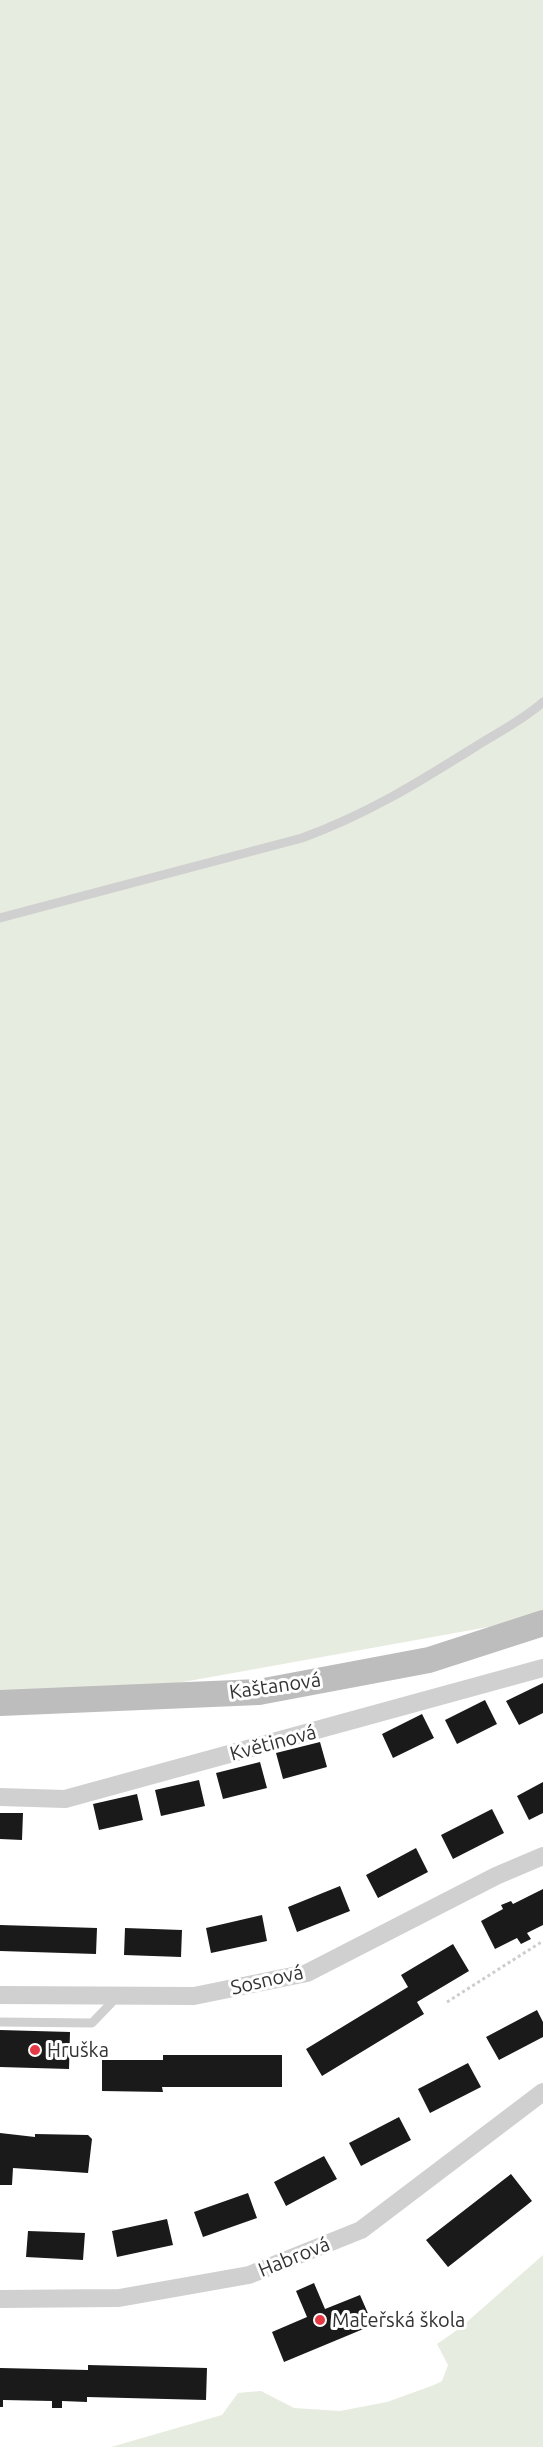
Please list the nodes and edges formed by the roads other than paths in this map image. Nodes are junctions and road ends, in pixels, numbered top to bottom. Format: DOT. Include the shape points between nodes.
graph roads {
  1 [pos="543,702"];
  2 [pos="0,918"];
  3 [pos="543,1623"];
  4 [pos="543,1668"];
  5 [pos="0,1703"];
  6 [pos="0,1797"];
  7 [pos="543,1856"];
  8 [pos="0,1995"];
  9 [pos="118,1996"];
  10 [pos="0,2022"];
  11 [pos="543,2092"];
  12 [pos="0,2299"];
  1 -- 2 [label="lane" via="361,816 303,838"];
  3 -- 5 [label="street, Kaštanová" via="429,1660 259,1692"];
  4 -- 6 [label="street, Květinová" via="65,1798"];
  7 -- 9 [label="street, Sosnová" via="307,1973 194,1996"];
  8 -- 9 [label="street, Sosnová"];
  9 -- 10 [label="lane" via="92,2023"];
  11 -- 12 [label="street, Habrová" via="361,2230 249,2275 120,2298"];
}
